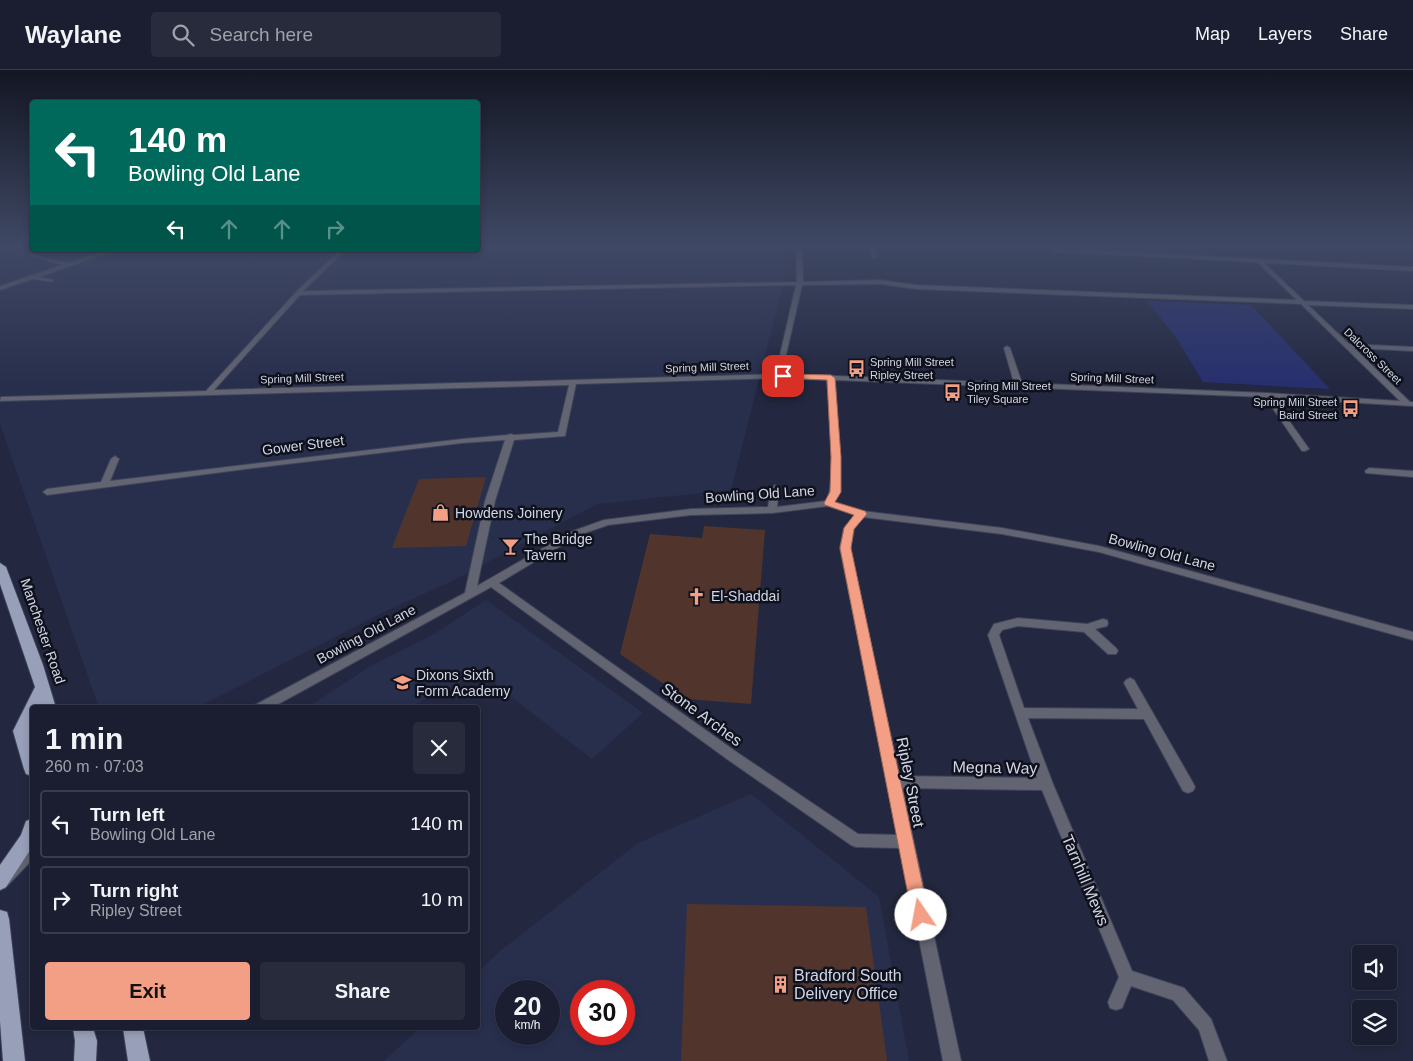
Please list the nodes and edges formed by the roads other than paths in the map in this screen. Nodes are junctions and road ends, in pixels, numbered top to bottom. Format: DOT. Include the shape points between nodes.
graph roads {
  1 [pos="396,290"];
  2 [pos="798,290"];
  3 [pos="1000,290"];
  4 [pos="1290,290"];
  5 [pos="298,292"];
  6 [pos="1302,302"];
  7 [pos="1413,307"];
  8 [pos="1348,346"];
  9 [pos="1006,348"];
  10 [pos="1413,349"];
  11 [pos="783,376"];
  12 [pos="831,378"];
  13 [pos="573,382"];
  14 [pos="1019,386"];
  15 [pos="210,392"];
  16 [pos="1267,395"];
  17 [pos="0,399"];
  18 [pos="1410,404"];
  19 [pos="511,436"];
  20 [pos="1305,449"];
  21 [pos="115,459"];
  22 [pos="1369,472"];
  23 [pos="1413,474"];
  24 [pos="105,483"];
  25 [pos="775,488"];
  26 [pos="47,492"];
  27 [pos="829,503"];
  28 [pos="772,510"];
  29 [pos="861,514"];
  30 [pos="0,567"];
  31 [pos="491,582"];
  32 [pos="470,595"];
  33 [pos="1103,623"];
  34 [pos="1087,628"];
  35 [pos="1413,636"];
  36 [pos="1112,651"];
  37 [pos="1130,684"];
  38 [pos="42,689"];
  39 [pos="34,705"];
  40 [pos="47,705"];
  41 [pos="265,705"];
  42 [pos="30,713"];
  43 [pos="1020,713"];
  44 [pos="1146,714"];
  45 [pos="30,762"];
  46 [pos="894,782"];
  47 [pos="1046,784"];
  48 [pos="1188,787"];
  49 [pos="30,832"];
  50 [pos="905,842"];
  51 [pos="30,853"];
  52 [pos="0,882"];
  53 [pos="0,919"];
  54 [pos="1127,977"];
  55 [pos="4,984"];
  56 [pos="1116,1002"];
  57 [pos="83,1030"];
  58 [pos="133,1030"];
  59 [pos="14,1061"];
  60 [pos="85,1061"];
  61 [pos="139,1061"];
  62 [pos="952,1061"];
  63 [pos="1218,1061"];
  1 -- 5 [label="street"];
  2 -- 11 [label="street" via="783,354"];
  3 -- 6 [label="street"];
  4 -- 6 [label="street, Dalcross Street"];
  5 -- 15 [label="street"];
  6 -- 7 [label="street"];
  6 -- 8 [label="street, Dalcross Street"];
  8 -- 10 [label="street"];
  8 -- 18 [label="street, Dalcross Street"];
  9 -- 14 [label="street"];
  11 -- 12 [label="street, Spring Mill Street"];
  11 -- 13 [label="street, Spring Mill Street"];
  12 -- 14 [label="street, Spring Mill Street"];
  12 -- 27 [label="street" via="836,492"];
  13 -- 15 [label="street, Spring Mill Street"];
  13 -- 19 [label="street, Gower Street" via="562,434"];
  14 -- 16 [label="street, Spring Mill Street"];
  15 -- 17 [label="street, Spring Mill Street"];
  16 -- 18 [label="street, Spring Mill Street"];
  16 -- 20 [label="street"];
  19 -- 24 [label="street, Gower Street"];
  19 -- 32 [label="street" via="490,501"];
  21 -- 24 [label="street"];
  22 -- 23 [label="street"];
  24 -- 26 [label="street, Gower Street"];
  25 -- 28 [label="street"];
  27 -- 28 [label="street, Bowling Old Lane"];
  27 -- 29 [label="street, Bowling Old Lane"];
  28 -- 31 [label="street, Bowling Old Lane" via="692,512 607,522 576,532"];
  29 -- 35 [label="street, Bowling Old Lane" via="1002,531 1099,549"];
  29 -- 46 [label="street, Ripley Street" via="849,528 845,548"];
  30 -- 38 [label="main road, Manchester Road"];
  31 -- 32 [label="street, Bowling Old Lane"];
  31 -- 50 [label="street, Stone Arches" via="731,755 856,840"];
  32 -- 41 [label="street, Bowling Old Lane"];
  33 -- 34 [label="street"];
  34 -- 36 [label="street"];
  34 -- 43 [label="street, Megna Way" via="1018,622 998,627 993,635"];
  37 -- 44 [label="street"];
  38 -- 39 [label="main road"];
  38 -- 40 [label="main road, Manchester Road"];
  42 -- 45 [label="main road" via="21,731"];
  43 -- 44 [label="street"];
  43 -- 47 [label="street, Megna Way"];
  44 -- 48 [label="street"];
  46 -- 47 [label="street, Megna Way"];
  46 -- 50 [label="street, Ripley Street"];
  47 -- 54 [label="street, Tarnhill Mews"];
  49 -- 52 [label="main road"];
  50 -- 62 [label="street, Ripley Street"];
  51 -- 52 [label="street"];
  53 -- 55 [label="main road"];
  54 -- 56 [label="street"];
  54 -- 63 [label="street" via="1178,994 1205,1025"];
  55 -- 59 [label="main road"];
  57 -- 60 [label="main road"];
  58 -- 61 [label="main road"];
}
